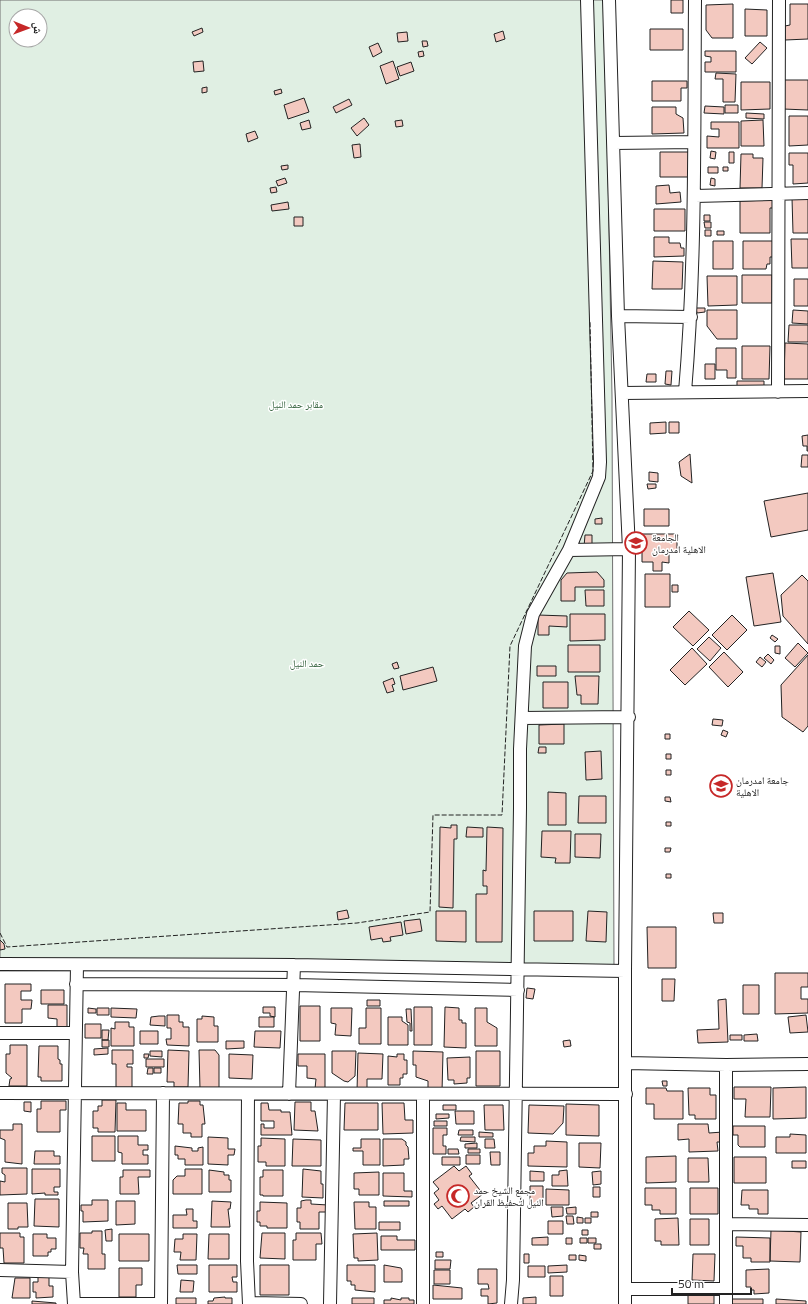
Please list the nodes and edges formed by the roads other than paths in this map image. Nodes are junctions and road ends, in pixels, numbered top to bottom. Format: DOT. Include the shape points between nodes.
graph roads {
  1 [pos="587,0"];
  2 [pos="608,0"];
  3 [pos="695,0"];
  4 [pos="779,0"];
  5 [pos="694,142"];
  6 [pos="614,144"];
  7 [pos="779,193"];
  8 [pos="808,193"];
  9 [pos="695,196"];
  10 [pos="618,316"];
  11 [pos="691,317"];
  12 [pos="808,391"];
  13 [pos="685,392"];
  14 [pos="778,392"];
  15 [pos="623,393"];
  16 [pos="629,549"];
  17 [pos="569,550"];
  18 [pos="628,716"];
  19 [pos="522,718"];
  20 [pos="0,964"];
  21 [pos="77,965"];
  22 [pos="294,965"];
  23 [pos="518,970"];
  24 [pos="625,971"];
  25 [pos="76,984"];
  26 [pos="294,985"];
  27 [pos="518,990"];
  28 [pos="0,1033"];
  29 [pos="75,1033"];
  30 [pos="626,1063"];
  31 [pos="808,1064"];
  32 [pos="726,1065"];
  33 [pos="0,1093"];
  34 [pos="163,1093"];
  35 [pos="75,1094"];
  36 [pos="248,1094"];
  37 [pos="289,1094"];
  38 [pos="334,1094"];
  39 [pos="423,1094"];
  40 [pos="516,1094"];
  41 [pos="626,1094"];
  42 [pos="727,1224"];
  43 [pos="808,1225"];
  44 [pos="0,1270"];
  45 [pos="72,1272"];
  46 [pos="625,1289"];
  47 [pos="726,1289"];
  48 [pos="74,1304"];
  49 [pos="161,1304"];
  50 [pos="249,1304"];
  51 [pos="301,1304"];
  52 [pos="330,1304"];
  53 [pos="423,1304"];
  54 [pos="511,1304"];
  55 [pos="625,1304"];
  56 [pos="726,1304"];
  1 -- 17 [label="street" via="600,462 599,477"];
  2 -- 6 [label="street"];
  3 -- 5 [label="street"];
  4 -- 7 [label="street"];
  5 -- 6 [label="street"];
  5 -- 9 [label="street"];
  6 -- 10 [label="street"];
  7 -- 8 [label="street"];
  7 -- 9 [label="street"];
  7 -- 14 [label="street"];
  9 -- 11 [label="street"];
  10 -- 11 [label="street"];
  10 -- 15 [label="street"];
  11 -- 13 [label="street"];
  12 -- 14 [label="street"];
  13 -- 14 [label="street"];
  13 -- 15 [label="street"];
  15 -- 16 [label="street"];
  16 -- 17 [label="street"];
  16 -- 18 [label="street"];
  17 -- 19 [label="street" via="540,600 529,625 524,646"];
  18 -- 19 [label="street"];
  18 -- 24 [label="street"];
  19 -- 23 [label="street"];
  20 -- 21 [label="street"];
  21 -- 22 [label="street"];
  21 -- 25 [label="street"];
  22 -- 23 [label="street"];
  22 -- 26 [label="street"];
  23 -- 24 [label="street"];
  23 -- 27 [label="street"];
  24 -- 30 [label="street"];
  25 -- 26 [label="street"];
  25 -- 29 [label="street"];
  26 -- 27 [label="street"];
  26 -- 37 [label="street"];
  27 -- 40 [label="street"];
  28 -- 29 [label="street"];
  29 -- 35 [label="street"];
  30 -- 32 [label="street"];
  30 -- 41 [label="street"];
  31 -- 32 [label="street"];
  32 -- 42 [label="street"];
  33 -- 35 [label="street"];
  34 -- 35 [label="street"];
  34 -- 36 [label="street"];
  34 -- 49 [label="street"];
  35 -- 45 [label="street"];
  36 -- 37 [label="street"];
  36 -- 50 [label="street"];
  37 -- 38 [label="street"];
  38 -- 39 [label="street"];
  38 -- 52 [label="street"];
  39 -- 40 [label="street"];
  39 -- 53 [label="street"];
  40 -- 41 [label="street"];
  40 -- 54 [label="street"];
  41 -- 46 [label="street"];
  42 -- 43 [label="street"];
  42 -- 47 [label="street"];
  44 -- 45 [label="street"];
  45 -- 48 [label="street"];
  46 -- 47 [label="street"];
  46 -- 55 [label="street"];
  47 -- 56 [label="street"];
  48 -- 49 [label="street"];
  50 -- 51 [label="street"];
}
